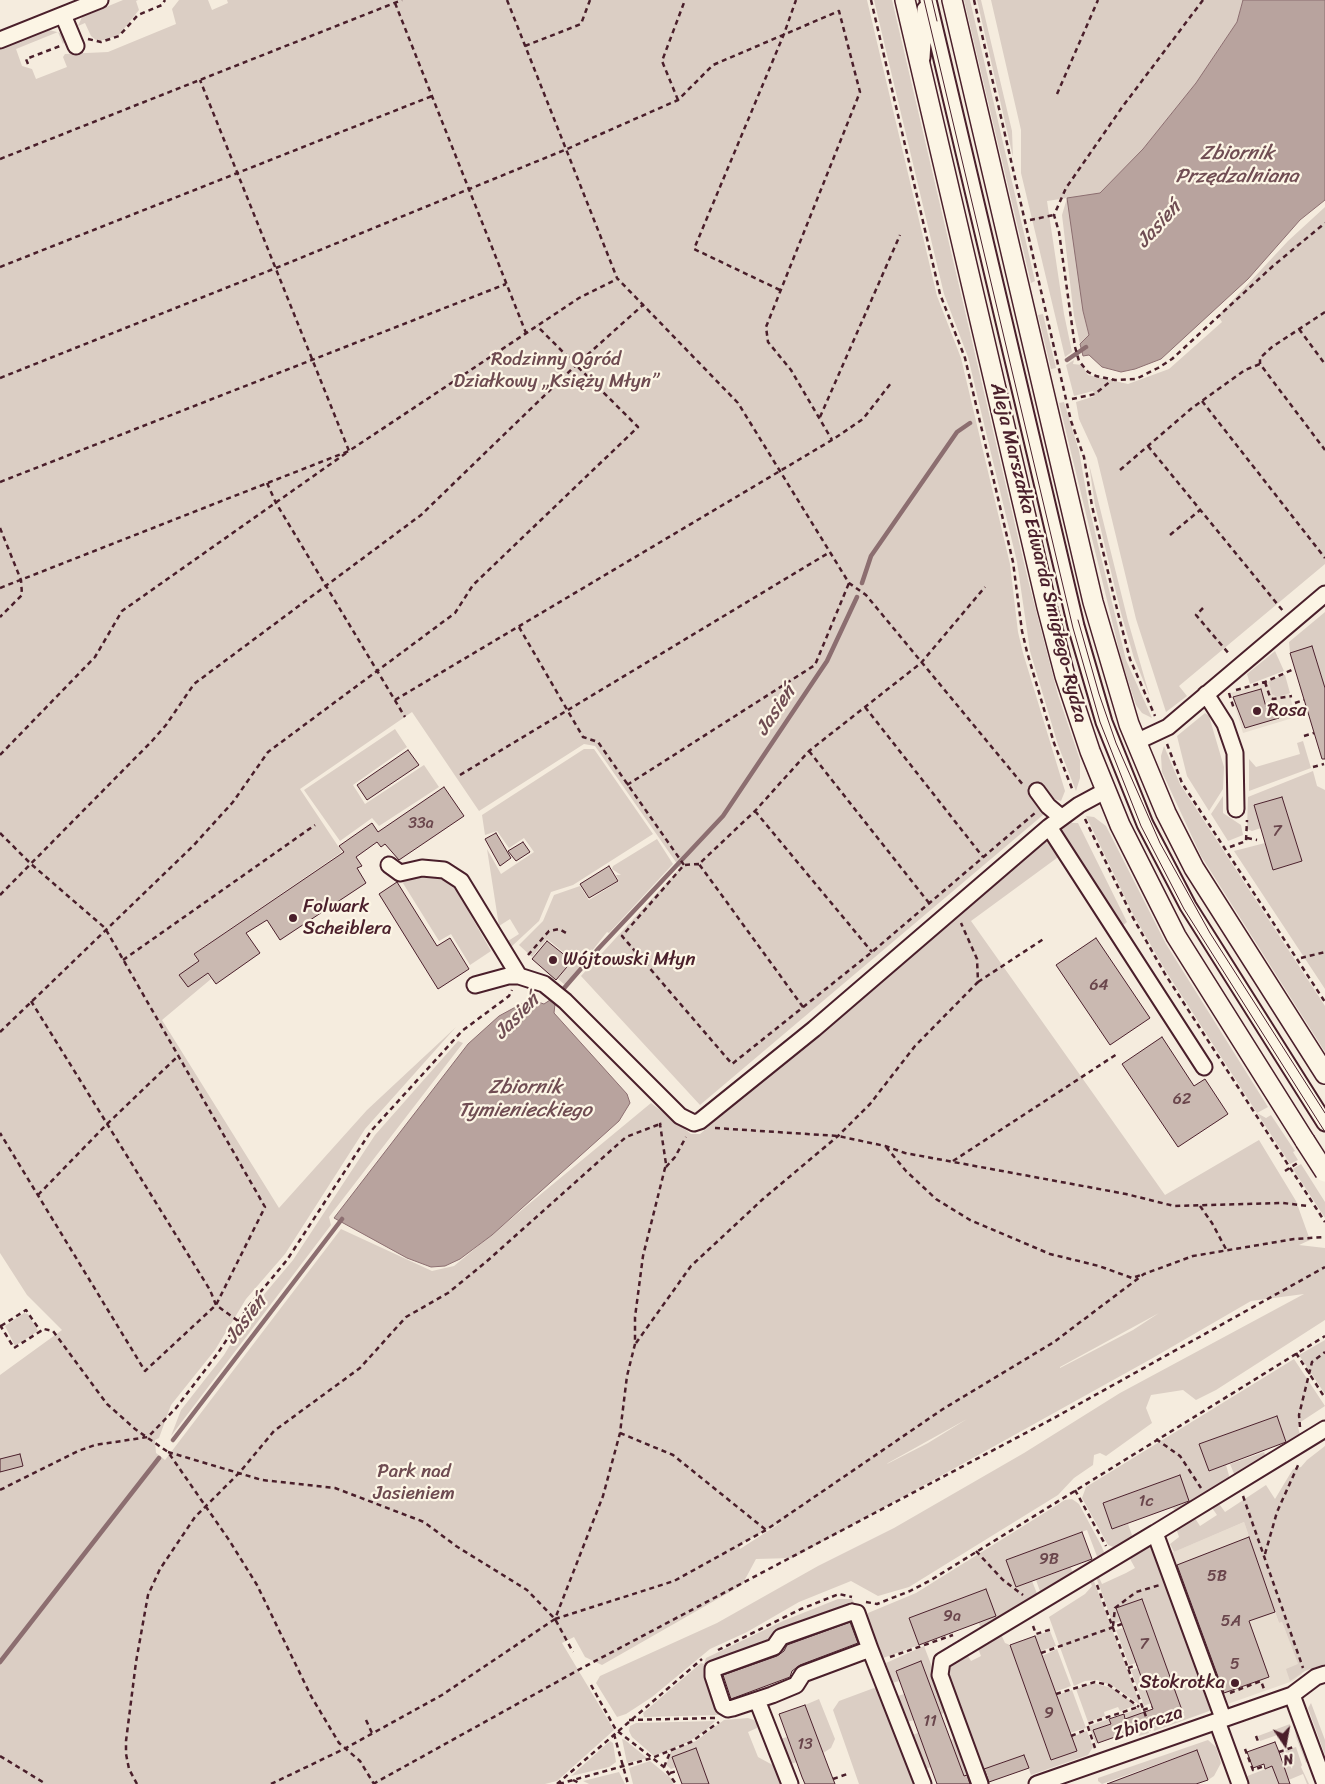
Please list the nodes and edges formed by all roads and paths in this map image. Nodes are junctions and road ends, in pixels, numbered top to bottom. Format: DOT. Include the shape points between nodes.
graph roads {
  1 [pos="100,0"];
  2 [pos="165,0"];
  3 [pos="402,0"];
  4 [pos="507,0"];
  5 [pos="590,0"];
  6 [pos="684,0"];
  7 [pos="796,0"];
  8 [pos="871,0"];
  9 [pos="904,0"];
  10 [pos="927,0"];
  11 [pos="952,0"];
  12 [pos="974,0"];
  13 [pos="1098,0"];
  14 [pos="1203,0"];
  15 [pos="395,3"];
  16 [pos="76,4"];
  17 [pos="63,15"];
  18 [pos="784,34"];
  19 [pos="0,40"];
  20 [pos="75,43"];
  21 [pos="525,46"];
  22 [pos="28,64"];
  23 [pos="922,76"];
  24 [pos="200,80"];
  25 [pos="1057,94"];
  26 [pos="432,96"];
  27 [pos="678,100"];
  28 [pos="567,149"];
  29 [pos="0,159"];
  30 [pos="236,172"];
  31 [pos="469,189"];
  32 [pos="1054,215"];
  33 [pos="1030,220"];
  34 [pos="1325,223"];
  35 [pos="900,235"];
  36 [pos="0,267"];
  37 [pos="276,268"];
  38 [pos="617,278"];
  39 [pos="506,284"];
  40 [pos="780,290"];
  41 [pos="644,304"];
  42 [pos="1325,312"];
  43 [pos="537,326"];
  44 [pos="1298,329"];
  45 [pos="526,333"];
  46 [pos="312,359"];
  47 [pos="1260,364"];
  48 [pos="1325,364"];
  49 [pos="576,365"];
  50 [pos="0,378"];
  51 [pos="1112,380"];
  52 [pos="891,383"];
  53 [pos="1072,400"];
  54 [pos="1202,401"];
  55 [pos="819,418"];
  56 [pos="832,440"];
  57 [pos="1148,446"];
  58 [pos="1325,450"];
  59 [pos="349,451"];
  60 [pos="1120,470"];
  61 [pos="781,472"];
  62 [pos="0,482"];
  63 [pos="267,483"];
  64 [pos="276,503"];
  65 [pos="1200,510"];
  66 [pos="0,528"];
  67 [pos="1170,535"];
  68 [pos="830,552"];
  69 [pos="1325,558"];
  70 [pos="21,580"];
  71 [pos="849,583"];
  72 [pos="327,587"];
  73 [pos="984,587"];
  74 [pos="0,588"];
  75 [pos="1325,594"];
  76 [pos="1276,604"];
  77 [pos="1203,608"];
  78 [pos="0,617"];
  79 [pos="519,627"];
  80 [pos="1224,648"];
  81 [pos="921,663"];
  82 [pos="1294,669"];
  83 [pos="377,671"];
  84 [pos="1265,682"];
  85 [pos="1229,692"];
  86 [pos="1206,694"];
  87 [pos="1292,696"];
  88 [pos="395,700"];
  89 [pos="1304,700"];
  90 [pos="1295,703"];
  91 [pos="865,708"];
  92 [pos="566,711"];
  93 [pos="405,717"];
  94 [pos="1161,731"];
  95 [pos="1314,733"];
  96 [pos="1304,736"];
  97 [pos="1136,742"];
  98 [pos="809,751"];
  99 [pos="0,755"];
  100 [pos="1324,764"];
  101 [pos="1313,767"];
  102 [pos="460,775"];
  103 [pos="626,785"];
  104 [pos="1033,791"];
  105 [pos="1105,791"];
  106 [pos="1075,795"];
  107 [pos="1048,806"];
  108 [pos="1236,809"];
  109 [pos="755,812"];
  110 [pos="1083,815"];
  111 [pos="1062,817"];
  112 [pos="315,825"];
  113 [pos="1049,827"];
  114 [pos="0,833"];
  115 [pos="1247,838"];
  116 [pos="1257,840"];
  117 [pos="983,857"];
  118 [pos="31,864"];
  119 [pos="699,864"];
  120 [pos="389,865"];
  121 [pos="684,865"];
  122 [pos="0,895"];
  123 [pos="929,903"];
  124 [pos="954,908"];
  125 [pos="105,928"];
  126 [pos="566,933"];
  127 [pos="1045,938"];
  128 [pos="872,952"];
  129 [pos="1325,952"];
  130 [pos="528,955"];
  131 [pos="1302,958"];
  132 [pos="123,960"];
  133 [pos="519,976"];
  134 [pos="978,982"];
  135 [pos="476,984"];
  136 [pos="31,1001"];
  137 [pos="1325,1002"];
  138 [pos="803,1007"];
  139 [pos="0,1032"];
  140 [pos="1117,1054"];
  141 [pos="177,1057"];
  142 [pos="1204,1067"];
  143 [pos="1325,1074"];
  144 [pos="691,1121"];
  145 [pos="1325,1123"];
  146 [pos="107,1124"];
  147 [pos="660,1124"];
  148 [pos="0,1133"];
  149 [pos="838,1136"];
  150 [pos="885,1146"];
  151 [pos="953,1161"];
  152 [pos="1301,1161"];
  153 [pos="1290,1168"];
  154 [pos="665,1169"];
  155 [pos="1286,1171"];
  156 [pos="1325,1172"];
  157 [pos="38,1195"];
  158 [pos="1200,1206"];
  159 [pos="1308,1206"];
  160 [pos="1325,1222"];
  161 [pos="1325,1237"];
  162 [pos="1227,1252"];
  163 [pos="1325,1267"];
  164 [pos="1144,1274"];
  165 [pos="216,1305"];
  166 [pos="239,1321"];
  167 [pos="0,1326"];
  168 [pos="41,1332"];
  169 [pos="1325,1336"];
  170 [pos="635,1344"];
  171 [pos="1296,1353"];
  172 [pos="1325,1398"];
  173 [pos="1325,1429"];
  174 [pos="620,1433"];
  175 [pos="146,1438"];
  176 [pos="1156,1439"];
  177 [pos="168,1452"];
  178 [pos="240,1472"];
  179 [pos="1238,1482"];
  180 [pos="0,1490"];
  181 [pos="1075,1490"];
  182 [pos="1205,1494"];
  183 [pos="205,1505"];
  184 [pos="766,1530"];
  185 [pos="1155,1533"];
  186 [pos="976,1551"];
  187 [pos="1113,1559"];
  188 [pos="1092,1571"];
  189 [pos="1167,1582"];
  190 [pos="1024,1596"];
  191 [pos="853,1597"];
  192 [pos="555,1619"];
  193 [pos="1122,1624"];
  194 [pos="1033,1626"];
  195 [pos="1112,1627"];
  196 [pos="1052,1629"];
  197 [pos="954,1635"];
  198 [pos="870,1649"];
  199 [pos="573,1652"];
  200 [pos="1041,1653"];
  201 [pos="881,1660"];
  202 [pos="1137,1665"];
  203 [pos="1128,1668"];
  204 [pos="1305,1674"];
  205 [pos="1325,1674"];
  206 [pos="591,1686"];
  207 [pos="1238,1690"];
  208 [pos="1229,1693"];
  209 [pos="1265,1693"];
  210 [pos="1056,1694"];
  211 [pos="1240,1695"];
  212 [pos="1292,1695"];
  213 [pos="757,1700"];
  214 [pos="1140,1706"];
  215 [pos="1152,1707"];
  216 [pos="1143,1710"];
  217 [pos="366,1720"];
  218 [pos="629,1720"];
  219 [pos="1220,1720"];
  220 [pos="1088,1729"];
  221 [pos="616,1730"];
  222 [pos="372,1733"];
  223 [pos="614,1734"];
  224 [pos="1152,1734"];
  225 [pos="1071,1736"];
  226 [pos="1256,1736"];
  227 [pos="1259,1744"];
  228 [pos="1297,1745"];
  229 [pos="346,1748"];
  230 [pos="1245,1749"];
  231 [pos="671,1750"];
  232 [pos="1279,1752"];
  233 [pos="1097,1753"];
  234 [pos="0,1756"];
  235 [pos="652,1758"];
  236 [pos="622,1766"];
  237 [pos="1264,1766"];
  238 [pos="664,1767"];
  239 [pos="677,1771"];
  240 [pos="850,1772"];
  241 [pos="670,1773"];
  242 [pos="833,1779"];
  243 [pos="573,1780"];
  244 [pos="46,1784"];
  245 [pos="137,1784"];
  246 [pos="271,1784"];
  247 [pos="374,1784"];
  248 [pos="558,1784"];
  249 [pos="581,1784"];
  250 [pos="628,1784"];
  251 [pos="676,1784"];
  252 [pos="790,1784"];
  253 [pos="923,1784"];
  254 [pos="980,1784"];
  255 [pos="1037,1784"];
  256 [pos="1240,1784"];
  257 [pos="1325,1784"];
  1 -- 16 [label="street"];
  2 -- 20 [label="path" via="162,5 138,15 119,36 101,42 81,37"];
  3 -- 15 [label="path"];
  4 -- 21 [label="path"];
  5 -- 21 [label="path" via="581,24"];
  6 -- 27 [label="path" via="662,61"];
  7 -- 18 [label="path"];
  8 -- 106 [label="path" via="940,294 965,358 1013,562 1022,631 1054,743"];
  9 -- 23 [label="main road, Aleja Marszałka Edwarda Śmigłego-Rydza"];
  10 -- 23 [label="street"];
  10 -- 145 [label="street" via="1076,626 1104,722 1146,824 1184,900"];
  11 -- 97 [label="main road" via="1093,602 1114,679"];
  12 -- 94 [label="path" via="1071,421 1084,457 1092,506 1118,613 1130,658"];
  13 -- 25 [label="path"];
  14 -- 32 [label="path" via="1072,180"];
  15 -- 24 [label="path"];
  15 -- 26 [label="path"];
  16 -- 17 [label="street"];
  17 -- 19 [label="street"];
  17 -- 20 [label="street"];
  18 -- 27 [label="path" via="713,65"];
  18 -- 40 [label="path" via="694,249"];
  18 -- 40 [label="path" via="839,11 860,92"];
  20 -- 22 [label="path" via="26,59"];
  21 -- 28 [label="path"];
  23 -- 105 [label="main road, Aleja Marszałka Edwarda Śmigłego-Rydza" via="1057,645 1076,711"];
  24 -- 29 [label="path"];
  24 -- 30 [label="path"];
  26 -- 30 [label="path"];
  26 -- 31 [label="path"];
  27 -- 28 [label="path"];
  28 -- 31 [label="path"];
  28 -- 38 [label="path"];
  30 -- 36 [label="path"];
  30 -- 37 [label="path"];
  31 -- 37 [label="path"];
  31 -- 39 [label="path"];
  32 -- 33 [label="path"];
  32 -- 51 [label="path" via="1075,347 1088,372"];
  34 -- 51 [label="path" via="1172,358 1136,379"];
  35 -- 55 [label="path"];
  37 -- 46 [label="path"];
  37 -- 50 [label="path"];
  38 -- 41 [label="path"];
  38 -- 43 [label="path"];
  39 -- 45 [label="path"];
  39 -- 46 [label="path"];
  40 -- 55 [label="path" via="766,327 768,342 791,370"];
  41 -- 49 [label="path"];
  41 -- 61 [label="path" via="738,403"];
  42 -- 44 [label="path"];
  43 -- 45 [label="path"];
  43 -- 49 [label="path"];
  44 -- 47 [label="path" via="1260,358"];
  44 -- 48 [label="path"];
  45 -- 59 [label="path"];
  46 -- 59 [label="path"];
  46 -- 62 [label="path"];
  47 -- 54 [label="path" via="1245,370"];
  47 -- 58 [label="path"];
  49 -- 72 [label="path" via="421,515"];
  49 -- 83 [label="path" via="638,427 473,585 454,613"];
  51 -- 53 [label="path" via="1094,394"];
  52 -- 56 [label="path" via="863,419"];
  54 -- 57 [label="path"];
  54 -- 69 [label="path"];
  55 -- 56 [label="path"];
  56 -- 61 [label="path"];
  57 -- 60 [label="path"];
  57 -- 65 [label="path"];
  59 -- 63 [label="path"];
  59 -- 64 [label="path"];
  61 -- 68 [label="path"];
  61 -- 79 [label="path"];
  63 -- 64 [label="path"];
  63 -- 70 [label="path"];
  64 -- 72 [label="path"];
  64 -- 99 [label="path" via="122,611 95,657"];
  65 -- 67 [label="path"];
  65 -- 76 [label="path"];
  66 -- 70 [label="path"];
  68 -- 71 [label="path"];
  68 -- 92 [label="path"];
  70 -- 74 [label="path"];
  70 -- 78 [label="path" via="22,595"];
  71 -- 81 [label="path" via="866,594"];
  71 -- 103 [label="path" via="815,666"];
  72 -- 83 [label="path"];
  72 -- 118 [label="path" via="194,684 152,741"];
  73 -- 81 [label="path"];
  75 -- 86 [label="street"];
  77 -- 80 [label="path" via="1196,615"];
  79 -- 88 [label="path"];
  79 -- 92 [label="path"];
  81 -- 91 [label="path"];
  81 -- 104 [label="path"];
  82 -- 84 [label="path"];
  83 -- 88 [label="path"];
  83 -- 125 [label="path" via="268,752 233,802 193,846"];
  84 -- 85 [label="path"];
  84 -- 87 [label="path" via="1273,700"];
  86 -- 94 [label="street"];
  86 -- 108 [label="street" via="1225,724 1235,753"];
  88 -- 93 [label="path"];
  89 -- 90 [label="path"];
  91 -- 98 [label="path"];
  91 -- 117 [label="path"];
  92 -- 102 [label="path"];
  92 -- 103 [label="path" via="583,737 598,742"];
  94 -- 97 [label="street"];
  94 -- 137 [label="path" via="1180,779"];
  95 -- 96 [label="path"];
  97 -- 143 [label="main road" via="1166,814 1194,868"];
  98 -- 109 [label="path"];
  98 -- 123 [label="path"];
  100 -- 101 [label="path"];
  103 -- 121 [label="path"];
  104 -- 107 [label="street"];
  105 -- 111 [label="street"];
  105 -- 156 [label="main road, Aleja Marszałka Edwarda Śmigłego-Rydza, bridge" via="1130,848 1176,936"];
  107 -- 111 [label="street"];
  107 -- 117 [label="path" via="1042,807"];
  109 -- 119 [label="path"];
  109 -- 128 [label="path"];
  110 -- 153 [label="path" via="1152,953"];
  111 -- 113 [label="street"];
  112 -- 132 [label="path"];
  113 -- 124 [label="street"];
  113 -- 142 [label="street"];
  114 -- 118 [label="path"];
  115 -- 116 [label="path"];
  117 -- 123 [label="path"];
  118 -- 122 [label="path"];
  118 -- 125 [label="path"];
  119 -- 121 [label="path"];
  119 -- 138 [label="path"];
  120 -- 133 [label="street" via="400,873 422,868 444,870 461,881"];
  121 -- 138 [label="path" via="622,936 732,1064"];
  123 -- 128 [label="path"];
  124 -- 134 [label="path" via="977,959"];
  124 -- 144 [label="street" via="707,1118"];
  125 -- 132 [label="path"];
  125 -- 136 [label="path"];
  126 -- 130 [label="path" via="559,929 549,931"];
  127 -- 134 [label="path"];
  128 -- 138 [label="path"];
  129 -- 131 [label="path"];
  132 -- 141 [label="path"];
  133 -- 135 [label="street"];
  133 -- 144 [label="street" via="536,979 553,990 680,1116"];
  133 -- 166 [label="path" via="509,996 462,1031 371,1131 286,1260"];
  134 -- 149 [label="path" via="915,1046 870,1104"];
  136 -- 139 [label="path"];
  136 -- 146 [label="path"];
  140 -- 151 [label="path"];
  141 -- 146 [label="path"];
  141 -- 165 [label="path" via="265,1207"];
  144 -- 147 [label="path"];
  144 -- 149 [label="path" via="709,1127"];
  144 -- 154 [label="path" via="675,1157"];
  146 -- 157 [label="path"];
  146 -- 165 [label="path" via="210,1290"];
  147 -- 154 [label="path"];
  147 -- 178 [label="path" via="626,1136 474,1272 448,1293 406,1317 360,1368 274,1431"];
  148 -- 157 [label="path"];
  149 -- 150 [label="path"];
  149 -- 170 [label="path" via="691,1266"];
  150 -- 151 [label="path" via="904,1153"];
  150 -- 164 [label="path" via="936,1199 970,1220 1050,1254 1132,1278"];
  151 -- 158 [label="path" via="1174,1206"];
  152 -- 153 [label="path"];
  153 -- 155 [label="path"];
  153 -- 160 [label="path"];
  154 -- 170 [label="path" via="643,1256 634,1317"];
  157 -- 165 [label="path" via="145,1371"];
  158 -- 159 [label="path" via="1283,1203"];
  158 -- 162 [label="path"];
  161 -- 162 [label="path" via="1294,1239"];
  162 -- 164 [label="path" via="1192,1256"];
  163 -- 247 [label="path" via="1054,1418 582,1668"];
  164 -- 184 [label="path" via="1054,1342 943,1409"];
  165 -- 166 [label="path"];
  166 -- 175 [label="path" via="176,1408"];
  167 -- 168 [label="path" via="26,1310"];
  167 -- 168 [label="path" via="14,1348"];
  168 -- 175 [label="path" via="53,1331 107,1404"];
  169 -- 171 [label="path"];
  170 -- 174 [label="path" via="627,1376"];
  171 -- 172 [label="path"];
  171 -- 176 [label="path"];
  173 -- 179 [label="street"];
  174 -- 184 [label="path" via="673,1455"];
  174 -- 192 [label="path" via="603,1496"];
  175 -- 177 [label="path"];
  175 -- 180 [label="path" via="112,1441 78,1450"];
  176 -- 181 [label="path"];
  176 -- 182 [label="path" via="1180,1456"];
  177 -- 178 [label="path"];
  177 -- 183 [label="path"];
  178 -- 183 [label="path"];
  178 -- 192 [label="path" via="262,1480 335,1488 424,1522 527,1590"];
  179 -- 185 [label="street"];
  179 -- 204 [label="path"];
  181 -- 186 [label="path"];
  181 -- 187 [label="path"];
  183 -- 229 [label="path" via="257,1585 311,1696 339,1743"];
  183 -- 245 [label="path" via="160,1569 148,1595 126,1741 129,1768"];
  184 -- 192 [label="path" via="674,1581"];
  185 -- 187 [label="street"];
  185 -- 219 [label="street"];
  186 -- 190 [label="path" via="1003,1580"];
  186 -- 191 [label="path" via="910,1592 877,1604"];
  187 -- 188 [label="street"];
  188 -- 195 [label="path"];
  188 -- 254 [label="street" via="940,1664 940,1675"];
  189 -- 195 [label="path" via="1136,1592 1124,1600 1115,1608 1116,1619"];
  192 -- 199 [label="path"];
  192 -- 222 [label="path" via="442,1695"];
  193 -- 195 [label="path"];
  194 -- 196 [label="path" via="1036,1634"];
  195 -- 200 [label="path"];
  195 -- 203 [label="path"];
  197 -- 201 [label="path"];
  198 -- 213 [label="street" via="803,1674 796,1685"];
  198 -- 213 [label="street" via="857,1613 852,1612 781,1637 774,1647 713,1669 723,1706 728,1709"];
  198 -- 253 [label="street"];
  202 -- 203 [label="path"];
  203 -- 214 [label="path"];
  205 -- 212 [label="street, Zbiorcza"];
  206 -- 221 [label="path"];
  207 -- 208 [label="path"];
  207 -- 209 [label="path" via="1261,1681"];
  207 -- 211 [label="path"];
  210 -- 214 [label="path" via="1095,1682 1109,1685"];
  212 -- 219 [label="street, Zbiorcza"];
  212 -- 257 [label="street"];
  213 -- 252 [label="street"];
  214 -- 216 [label="path"];
  214 -- 220 [label="path" via="1086,1724"];
  215 -- 216 [label="path"];
  216 -- 224 [label="path"];
  217 -- 222 [label="path"];
  218 -- 231 [label="path" via="723,1718 691,1742"];
  219 -- 255 [label="street, Zbiorcza"];
  219 -- 256 [label="street"];
  220 -- 225 [label="path"];
  220 -- 233 [label="path"];
  221 -- 223 [label="path"];
  221 -- 235 [label="path"];
  222 -- 229 [label="path"];
  223 -- 236 [label="path"];
  223 -- 248 [label="path"];
  226 -- 227 [label="path"];
  228 -- 232 [label="path"];
  229 -- 246 [label="path"];
  229 -- 247 [label="path" via="360,1761"];
  230 -- 237 [label="path" via="1253,1770"];
  231 -- 235 [label="path"];
  231 -- 238 [label="path"];
  234 -- 244 [label="path"];
  235 -- 236 [label="path"];
  235 -- 238 [label="path"];
  236 -- 243 [label="path"];
  236 -- 250 [label="path"];
  238 -- 241 [label="path"];
  239 -- 241 [label="path"];
  240 -- 242 [label="path"];
  241 -- 251 [label="path"];
  243 -- 248 [label="path"];
  243 -- 249 [label="path"];
}
